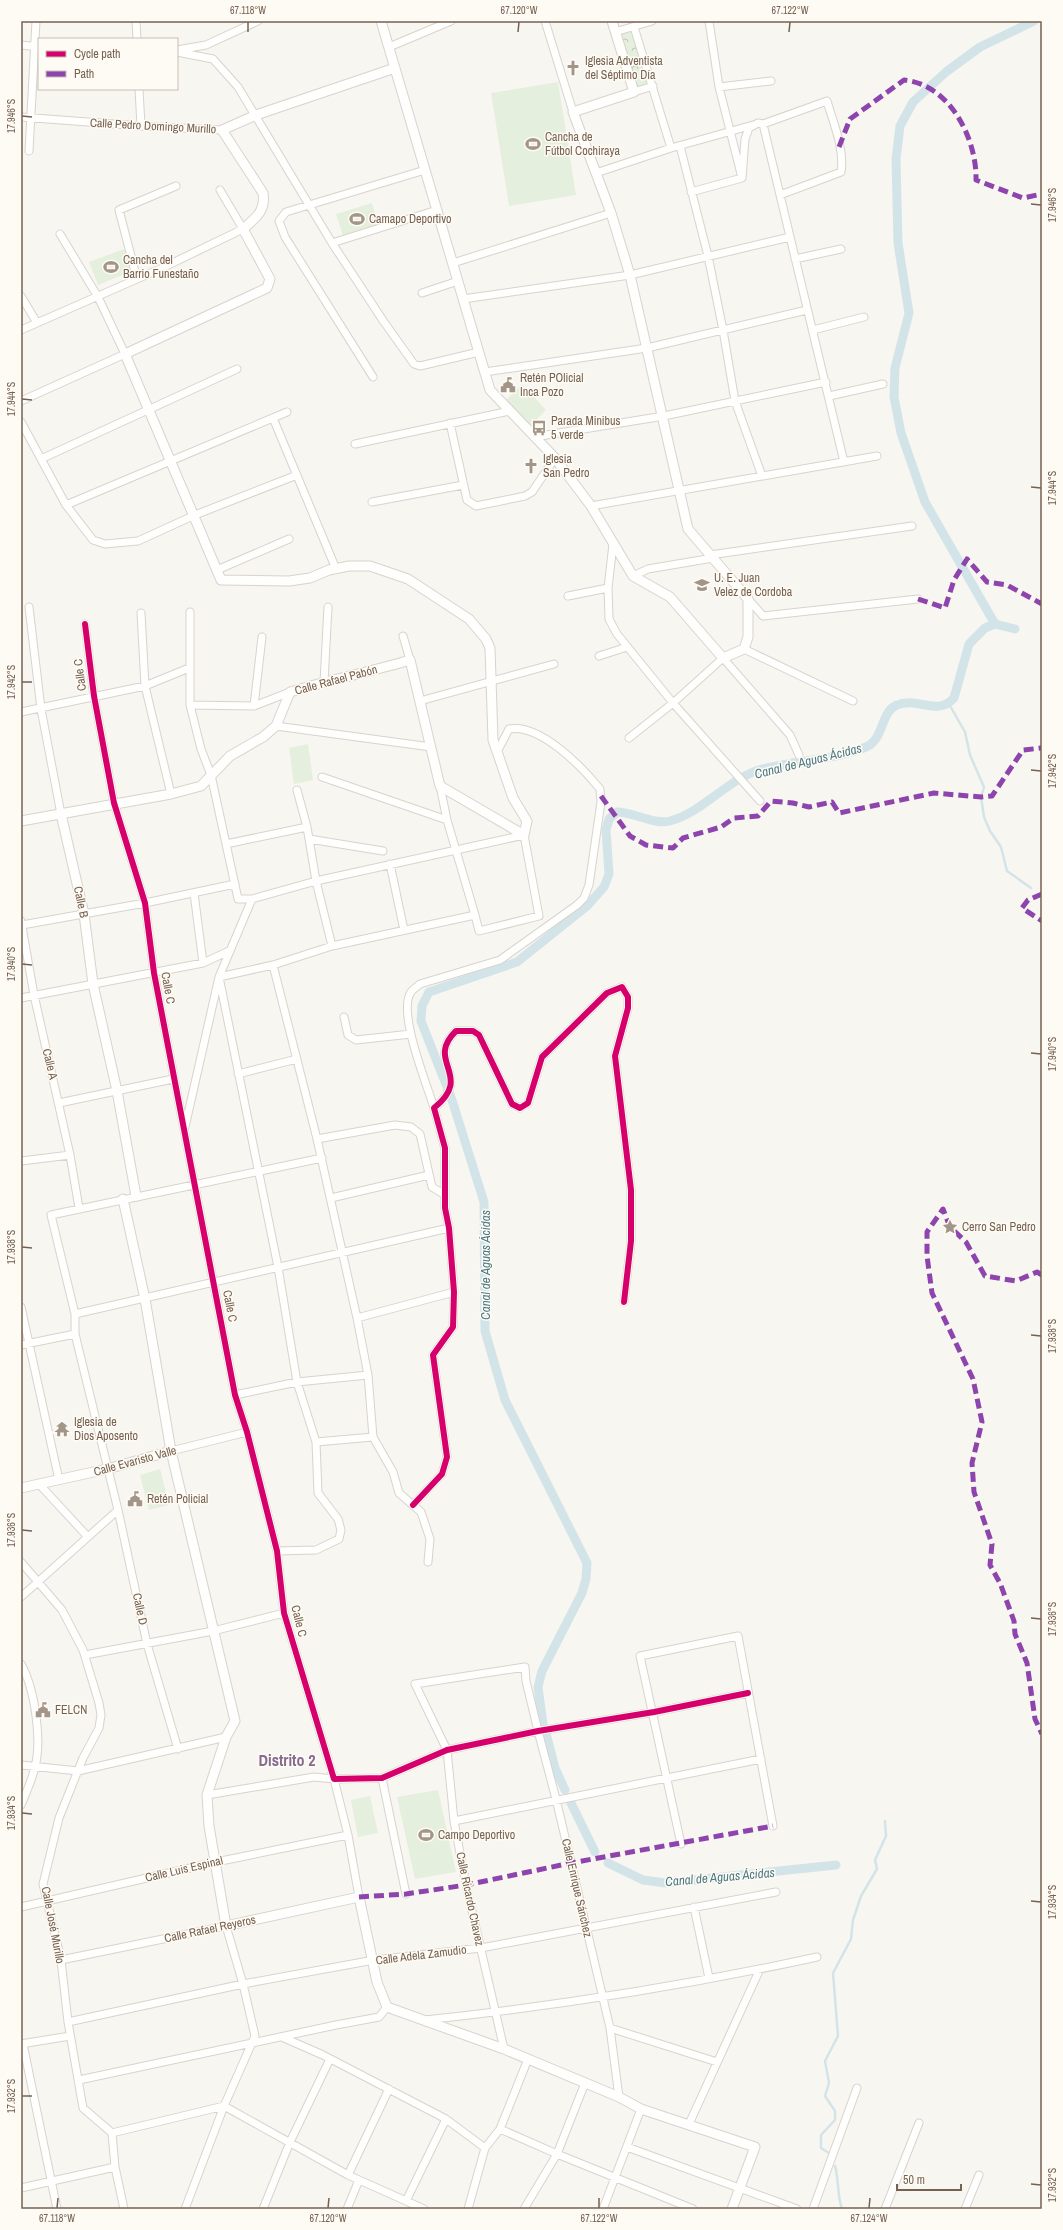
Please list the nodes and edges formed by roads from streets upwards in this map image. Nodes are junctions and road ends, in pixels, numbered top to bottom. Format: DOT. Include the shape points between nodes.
graph roads {
  1 [pos="36,21"];
  2 [pos="136,21"];
  3 [pos="258,21"];
  4 [pos="381,21"];
  5 [pos="451,21"];
  6 [pos="545,21"];
  7 [pos="612,21"];
  8 [pos="652,21"];
  9 [pos="709,21"];
  10 [pos="441,23"];
  11 [pos="634,27"];
  12 [pos="615,32"];
  13 [pos="137,38"];
  14 [pos="21,46"];
  15 [pos="37,47"];
  16 [pos="389,47"];
  17 [pos="178,51"];
  18 [pos="178,51"];
  19 [pos="395,68"];
  20 [pos="771,81"];
  21 [pos="653,86"];
  22 [pos="719,87"];
  23 [pos="139,90"];
  24 [pos="634,92"];
  25 [pos="573,112"];
  26 [pos="256,115"];
  27 [pos="21,117"];
  28 [pos="31,118"];
  29 [pos="763,124"];
  30 [pos="753,125"];
  31 [pos="141,126"];
  32 [pos="222,130"];
  33 [pos="730,132"];
  34 [pos="680,146"];
  35 [pos="671,148"];
  36 [pos="29,151"];
  37 [pos="425,170"];
  38 [pos="596,173"];
  39 [pos="742,178"];
  40 [pos="176,186"];
  41 [pos="220,190"];
  42 [pos="691,192"];
  43 [pos="780,195"];
  44 [pos="310,204"];
  45 [pos="437,210"];
  46 [pos="611,213"];
  47 [pos="243,230"];
  48 [pos="60,234"];
  49 [pos="790,237"];
  50 [pos="332,243"];
  51 [pos="841,249"];
  52 [pos="708,256"];
  53 [pos="795,259"];
  54 [pos="453,263"];
  55 [pos="630,275"];
  56 [pos="137,279"];
  57 [pos="458,281"];
  58 [pos="422,293"];
  59 [pos="21,296"];
  60 [pos="98,297"];
  61 [pos="464,299"];
  62 [pos="807,310"];
  63 [pos="864,317"];
  64 [pos="37,323"];
  65 [pos="21,330"];
  66 [pos="723,330"];
  67 [pos="812,330"];
  68 [pos="647,348"];
  69 [pos="479,352"];
  70 [pos="125,354"];
  71 [pos="237,369"];
  72 [pos="485,372"];
  73 [pos="373,377"];
  74 [pos="826,382"];
  75 [pos="883,384"];
  76 [pos="829,396"];
  77 [pos="21,401"];
  78 [pos="735,401"];
  79 [pos="148,410"];
  80 [pos="510,411"];
  81 [pos="286,412"];
  82 [pos="664,416"];
  83 [pos="273,418"];
  84 [pos="21,422"];
  85 [pos="450,423"];
  86 [pos="534,437"];
  87 [pos="355,444"];
  88 [pos="877,456"];
  89 [pos="555,458"];
  90 [pos="41,459"];
  91 [pos="172,462"];
  92 [pos="844,462"];
  93 [pos="297,475"];
  94 [pos="762,476"];
  95 [pos="463,485"];
  96 [pos="680,490"];
  97 [pos="372,502"];
  98 [pos="66,505"];
  99 [pos="591,506"];
  100 [pos="195,515"];
  101 [pos="912,526"];
  102 [pos="289,539"];
  103 [pos="613,544"];
  104 [pos="712,556"];
  105 [pos="336,568"];
  106 [pos="217,570"];
  107 [pos="633,576"];
  108 [pos="608,588"];
  109 [pos="568,596"];
  110 [pos="748,599"];
  111 [pos="918,599"];
  112 [pos="29,607"];
  113 [pos="328,607"];
  114 [pos="190,612"];
  115 [pos="141,613"];
  116 [pos="85,624"];
  117 [pos="403,636"];
  118 [pos="262,637"];
  119 [pos="627,647"];
  120 [pos="744,649"];
  121 [pos="599,656"];
  122 [pos="724,658"];
  123 [pos="410,660"];
  124 [pos="554,664"];
  125 [pos="189,668"];
  126 [pos="324,682"];
  127 [pos="491,682"];
  128 [pos="145,686"];
  129 [pos="290,692"];
  130 [pos="94,696"];
  131 [pos="420,701"];
  132 [pos="853,701"];
  133 [pos="673,704"];
  134 [pos="190,705"];
  135 [pos="254,706"];
  136 [pos="41,709"];
  137 [pos="21,712"];
  138 [pos="276,726"];
  139 [pos="629,738"];
  140 [pos="431,747"];
  141 [pos="497,752"];
  142 [pos="799,755"];
  143 [pos="211,775"];
  144 [pos="322,777"];
  145 [pos="440,786"];
  146 [pos="297,790"];
  147 [pos="171,794"];
  148 [pos="760,801"];
  149 [pos="114,803"];
  150 [pos="61,814"];
  151 [pos="446,820"];
  152 [pos="21,822"];
  153 [pos="307,827"];
  154 [pos="524,835"];
  155 [pos="309,839"];
  156 [pos="226,844"];
  157 [pos="455,849"];
  158 [pos="383,850"];
  159 [pos="390,864"];
  160 [pos="316,881"];
  161 [pos="235,884"];
  162 [pos="194,893"];
  163 [pos="252,899"];
  164 [pos="144,903"];
  165 [pos="84,914"];
  166 [pos="475,915"];
  167 [pos="21,923"];
  168 [pos="404,930"];
  169 [pos="332,946"];
  170 [pos="229,951"];
  171 [pos="203,963"];
  172 [pos="273,965"];
  173 [pos="154,972"];
  174 [pos="219,977"];
  175 [pos="93,984"];
  176 [pos="34,995"];
  177 [pos="21,998"];
  178 [pos="344,1017"];
  179 [pos="411,1034"];
  180 [pos="297,1059"];
  181 [pos="238,1074"];
  182 [pos="173,1079"];
  183 [pos="117,1091"];
  184 [pos="59,1103"];
  185 [pos="434,1108"];
  186 [pos="184,1129"];
  187 [pos="317,1139"];
  188 [pos="70,1154"];
  189 [pos="322,1158"];
  190 [pos="21,1161"];
  191 [pos="259,1171"];
  192 [pos="429,1175"];
  193 [pos="195,1184"];
  194 [pos="445,1195"];
  195 [pos="136,1196"];
  196 [pos="331,1198"];
  197 [pos="123,1199"];
  198 [pos="79,1208"];
  199 [pos="449,1228"];
  200 [pos="342,1253"];
  201 [pos="278,1267"];
  202 [pos="214,1282"];
  203 [pos="454,1292"];
  204 [pos="145,1299"];
  205 [pos="624,1302"];
  206 [pos="21,1307"];
  207 [pos="75,1314"];
  208 [pos="357,1318"];
  209 [pos="75,1334"];
  210 [pos="24,1344"];
  211 [pos="368,1375"];
  212 [pos="297,1382"];
  213 [pos="236,1395"];
  214 [pos="247,1432"];
  215 [pos="373,1437"];
  216 [pos="316,1442"];
  217 [pos="171,1451"];
  218 [pos="107,1469"];
  219 [pos="59,1480"];
  220 [pos="39,1484"];
  221 [pos="21,1488"];
  222 [pos="412,1505"];
  223 [pos="118,1510"];
  224 [pos="88,1537"];
  225 [pos="277,1551"];
  226 [pos="21,1562"];
  227 [pos="428,1562"];
  228 [pos="38,1582"];
  229 [pos="21,1597"];
  230 [pos="284,1613"];
  231 [pos="213,1631"];
  232 [pos="147,1644"];
  233 [pos="85,1655"];
  234 [pos="21,1664"];
  235 [pos="415,1684"];
  236 [pos="748,1693"];
  237 [pos="654,1712"];
  238 [pos="538,1731"];
  239 [pos="226,1737"];
  240 [pos="178,1749"];
  241 [pos="447,1750"];
  242 [pos="761,1760"];
  243 [pos="21,1765"];
  244 [pos="35,1767"];
  245 [pos="78,1771"];
  246 [pos="668,1777"];
  247 [pos="382,1778"];
  248 [pos="334,1779"];
  249 [pos="207,1795"];
  250 [pos="556,1799"];
  251 [pos="21,1805"];
  252 [pos="454,1821"];
  253 [pos="774,1826"];
  254 [pos="348,1836"];
  255 [pos="681,1844"];
  256 [pos="216,1862"];
  257 [pos="776,1892"];
  258 [pos="406,1894"];
  259 [pos="359,1898"];
  260 [pos="46,1901"];
  261 [pos="21,1907"];
  262 [pos="694,1908"];
  263 [pos="226,1926"];
  264 [pos="586,1928"];
  265 [pos="481,1948"];
  266 [pos="817,1957"];
  267 [pos="61,1960"];
  268 [pos="374,1960"];
  269 [pos="760,1970"];
  270 [pos="709,1978"];
  271 [pos="244,1984"];
  272 [pos="600,1995"];
  273 [pos="387,2007"];
  274 [pos="495,2012"];
  275 [pos="425,2020"];
  276 [pos="68,2022"];
  277 [pos="610,2028"];
  278 [pos="70,2036"];
  279 [pos="284,2038"];
  280 [pos="254,2043"];
  281 [pos="22,2044"];
  282 [pos="504,2049"];
  283 [pos="330,2059"];
  284 [pos="528,2059"];
  285 [pos="717,2062"];
  286 [pos="79,2080"];
  287 [pos="585,2083"];
  288 [pos="857,2088"];
  289 [pos="389,2089"];
  290 [pos="619,2096"];
  291 [pos="224,2106"];
  292 [pos="641,2108"];
  293 [pos="446,2119"];
  294 [pos="919,2123"];
  295 [pos="689,2124"];
  296 [pos="500,2129"];
  297 [pos="112,2133"];
  298 [pos="290,2142"];
  299 [pos="627,2147"];
  300 [pos="485,2148"];
  301 [pos="557,2154"];
  302 [pos="115,2167"];
  303 [pos="348,2175"];
  304 [pos="979,2175"];
  305 [pos="615,2178"];
  306 [pos="52,2180"];
  307 [pos="359,2180"];
  308 [pos="21,2188"];
  309 [pos="740,2188"];
  310 [pos="406,2201"];
  311 [pos="57,2209"];
  312 [pos="124,2209"];
  313 [pos="185,2209"];
  314 [pos="263,2209"];
  315 [pos="347,2209"];
  316 [pos="424,2209"];
  317 [pos="468,2209"];
  318 [pos="524,2209"];
  319 [pos="603,2209"];
  320 [pos="693,2209"];
  321 [pos="732,2209"];
  322 [pos="797,2209"];
  323 [pos="813,2209"];
  324 [pos="885,2209"];
  325 [pos="965,2209"];
  1 -- 15 [label="street"];
  2 -- 13 [label="street"];
  3 -- 17 [label="street" via="206,45"];
  4 -- 16 [label="street"];
  5 -- 10 [label="street"];
  6 -- 25 [label="street"];
  7 -- 12 [label="street"];
  8 -- 11 [label="street"];
  9 -- 22 [label="street"];
  10 -- 16 [label="street"];
  11 -- 12 [label="street"];
  11 -- 21 [label="street"];
  12 -- 24 [label="street"];
  14 -- 15 [label="street"];
  15 -- 28 [label="street"];
  16 -- 19 [label="street"];
  18 -- 26 [label="street" via="213,59 238,87"];
  19 -- 26 [label="street, Calle Pedro Domingo Murillo"];
  19 -- 37 [label="street"];
  20 -- 22 [label="street"];
  21 -- 24 [label="street"];
  21 -- 35 [label="street"];
  22 -- 33 [label="street"];
  23 -- 31 [label="street"];
  24 -- 25 [label="street"];
  25 -- 38 [label="street"];
  26 -- 32 [label="street, Calle Pedro Domingo Murillo"];
  26 -- 44 [label="street"];
  27 -- 28 [label="street, Calle Pedro Domingo Murillo"];
  28 -- 31 [label="street, Calle Pedro Domingo Murillo"];
  28 -- 36 [label="street"];
  29 -- 30 [label="street"];
  29 -- 43 [label="street"];
  29 -- 43 [label="street" via="827,101 839,147 841,172"];
  30 -- 33 [label="street"];
  30 -- 39 [label="street" via="745,139"];
  31 -- 32 [label="street, Calle Pedro Domingo Murillo"];
  32 -- 47 [label="street" via="264,193 263,211"];
  33 -- 34 [label="street"];
  33 -- 39 [label="street"];
  34 -- 35 [label="street"];
  34 -- 42 [label="street"];
  35 -- 38 [label="street"];
  37 -- 44 [label="street"];
  37 -- 45 [label="street"];
  38 -- 46 [label="street"];
  39 -- 42 [label="street"];
  40 -- 56 [label="street" via="119,210"];
  41 -- 47 [label="street"];
  42 -- 52 [label="street"];
  43 -- 49 [label="street"];
  44 -- 50 [label="street"];
  44 -- 73 [label="street" via="286,212 279,221 285,237"];
  45 -- 50 [label="street"];
  45 -- 54 [label="street"];
  46 -- 54 [label="street"];
  46 -- 55 [label="street"];
  47 -- 56 [label="street"];
  47 -- 70 [label="street" via="270,279 267,288"];
  48 -- 60 [label="street"];
  49 -- 52 [label="street"];
  49 -- 53 [label="street"];
  50 -- 69 [label="street" via="414,364 420,366"];
  51 -- 53 [label="street"];
  52 -- 55 [label="street"];
  52 -- 66 [label="street"];
  53 -- 62 [label="street"];
  54 -- 57 [label="street"];
  55 -- 61 [label="street"];
  55 -- 68 [label="street"];
  56 -- 60 [label="street"];
  57 -- 58 [label="street"];
  57 -- 61 [label="street"];
  59 -- 64 [label="street"];
  60 -- 64 [label="street"];
  60 -- 70 [label="street"];
  61 -- 69 [label="street"];
  62 -- 66 [label="street"];
  62 -- 67 [label="street"];
  63 -- 67 [label="street"];
  64 -- 65 [label="street"];
  66 -- 68 [label="street"];
  66 -- 78 [label="street"];
  67 -- 74 [label="street"];
  68 -- 72 [label="street"];
  68 -- 82 [label="street"];
  69 -- 72 [label="street"];
  70 -- 77 [label="street"];
  70 -- 79 [label="street"];
  71 -- 79 [label="street"];
  72 -- 80 [label="street" via="490,390"];
  74 -- 76 [label="street"];
  74 -- 78 [label="street"];
  75 -- 76 [label="street"];
  76 -- 92 [label="street"];
  78 -- 82 [label="street"];
  78 -- 94 [label="street"];
  79 -- 90 [label="street"];
  79 -- 91 [label="street"];
  80 -- 85 [label="street"];
  80 -- 86 [label="street"];
  81 -- 83 [label="street"];
  82 -- 86 [label="street"];
  82 -- 96 [label="street"];
  83 -- 91 [label="street"];
  83 -- 93 [label="street"];
  84 -- 90 [label="street"];
  85 -- 87 [label="street"];
  85 -- 95 [label="street"];
  86 -- 89 [label="street"];
  88 -- 92 [label="street"];
  89 -- 95 [label="street" via="532,492 525,496 476,506 467,500"];
  89 -- 99 [label="street"];
  90 -- 98 [label="street"];
  91 -- 98 [label="street"];
  91 -- 100 [label="street"];
  92 -- 94 [label="street"];
  93 -- 100 [label="street"];
  93 -- 105 [label="street"];
  94 -- 96 [label="street"];
  95 -- 97 [label="street"];
  96 -- 99 [label="street"];
  96 -- 104 [label="street" via="688,529"];
  98 -- 100 [label="street" via="92,540 105,544 138,541"];
  99 -- 103 [label="street"];
  100 -- 106 [label="street"];
  101 -- 104 [label="street"];
  102 -- 106 [label="street"];
  103 -- 107 [label="street"];
  103 -- 108 [label="street"];
  104 -- 107 [label="street" via="648,569"];
  104 -- 110 [label="street"];
  105 -- 106 [label="street" via="310,578 289,581 221,580"];
  105 -- 127 [label="street" via="370,566 386,570 408,579 469,619 486,639 490,648"];
  107 -- 122 [label="street" via="670,597"];
  108 -- 109 [label="street"];
  108 -- 119 [label="street" via="609,619"];
  110 -- 111 [label="street" via="763,616"];
  110 -- 120 [label="street" via="748,638"];
  112 -- 136 [label="street, Calle B"];
  113 -- 126 [label="street"];
  114 -- 125 [label="street"];
  115 -- 128 [label="street"];
  116 -- 130 [label="street, Calle C"];
  117 -- 123 [label="street"];
  118 -- 135 [label="street"];
  119 -- 121 [label="street"];
  119 -- 133 [label="street"];
  120 -- 122 [label="street"];
  120 -- 132 [label="street"];
  122 -- 133 [label="street"];
  122 -- 142 [label="street" via="790,735"];
  123 -- 126 [label="street, Calle Rafael Pabón"];
  123 -- 131 [label="street"];
  124 -- 127 [label="street"];
  125 -- 128 [label="street"];
  125 -- 134 [label="street"];
  126 -- 129 [label="street, Calle Rafael Pabón"];
  127 -- 131 [label="street"];
  127 -- 141 [label="street" via="493,740"];
  128 -- 130 [label="street"];
  128 -- 147 [label="street"];
  129 -- 135 [label="street"];
  129 -- 138 [label="street, Calle Rafael Pabón"];
  130 -- 136 [label="street"];
  130 -- 149 [label="street, Calle C"];
  131 -- 140 [label="street"];
  133 -- 139 [label="street"];
  133 -- 148 [label="street"];
  134 -- 135 [label="street"];
  134 -- 143 [label="street" via="201,749"];
  136 -- 137 [label="street"];
  136 -- 150 [label="street, Calle B"];
  138 -- 140 [label="street"];
  138 -- 143 [label="street, Calle Rafael Pabón" via="263,737 230,756"];
  140 -- 145 [label="street"];
  141 -- 154 [label="street" via="513,798 527,821"];
  141 -- 179 [label="street" via="509,729 522,729 543,736 600,789 601,802 589,885 584,898 577,905 500,960 420,984 411,991 407,1014"];
  143 -- 147 [label="street, Calle Rafael Pabón" via="201,786"];
  143 -- 156 [label="street"];
  144 -- 151 [label="street"];
  145 -- 151 [label="street"];
  145 -- 154 [label="street"];
  146 -- 153 [label="street"];
  147 -- 149 [label="street, Calle Rafael Pabón"];
  149 -- 150 [label="street, Calle Rafael Pabón"];
  149 -- 164 [label="street, Calle C"];
  150 -- 152 [label="street, Calle Rafael Pabón"];
  150 -- 165 [label="street, Calle B"];
  151 -- 157 [label="street"];
  153 -- 155 [label="street"];
  153 -- 156 [label="street"];
  154 -- 157 [label="street"];
  154 -- 166 [label="street" via="539,916 478,931"];
  155 -- 158 [label="street"];
  155 -- 160 [label="street"];
  156 -- 161 [label="street"];
  157 -- 159 [label="street"];
  157 -- 166 [label="street"];
  159 -- 160 [label="street"];
  159 -- 168 [label="street"];
  160 -- 163 [label="street"];
  160 -- 169 [label="street"];
  161 -- 162 [label="street"];
  161 -- 163 [label="street" via="238,899"];
  162 -- 164 [label="street"];
  162 -- 171 [label="street"];
  163 -- 170 [label="street"];
  164 -- 165 [label="street"];
  164 -- 173 [label="street, Calle C"];
  165 -- 167 [label="street"];
  165 -- 175 [label="street, Calle B"];
  166 -- 168 [label="street"];
  167 -- 176 [label="street, Calle A"];
  168 -- 169 [label="street"];
  169 -- 172 [label="street"];
  170 -- 171 [label="street"];
  170 -- 174 [label="street"];
  171 -- 173 [label="street"];
  172 -- 174 [label="street"];
  172 -- 180 [label="street"];
  173 -- 175 [label="street"];
  173 -- 182 [label="street, Calle C"];
  174 -- 181 [label="street"];
  174 -- 186 [label="street"];
  175 -- 176 [label="street"];
  175 -- 183 [label="street, Calle B"];
  176 -- 177 [label="street"];
  176 -- 184 [label="street, Calle A"];
  178 -- 179 [label="street" via="348,1035 356,1040"];
  179 -- 185 [label="street"];
  180 -- 181 [label="street"];
  180 -- 187 [label="street"];
  181 -- 191 [label="street"];
  182 -- 183 [label="street"];
  182 -- 186 [label="street, Calle C"];
  183 -- 184 [label="street"];
  183 -- 195 [label="street, Calle B"];
  184 -- 188 [label="street, Calle A"];
  185 -- 194 [label="street" via="445,1148"];
  185 -- 205 [label="street" via="445,1100 452,1087 446,1061 446,1044 456,1031 473,1031 479,1035 512,1104 520,1108 528,1103 542,1058 607,992 622,987 628,997 628,1008 615,1056 631,1190 631,1241"];
  186 -- 193 [label="street, Calle C"];
  187 -- 189 [label="street"];
  187 -- 192 [label="street" via="395,1125 412,1127 420,1134"];
  188 -- 190 [label="street"];
  188 -- 198 [label="street, Calle A"];
  189 -- 191 [label="street"];
  189 -- 196 [label="street"];
  191 -- 193 [label="street"];
  191 -- 201 [label="street"];
  192 -- 194 [label="street" via="432,1187"];
  192 -- 196 [label="street"];
  193 -- 195 [label="street"];
  193 -- 202 [label="street, Calle C"];
  194 -- 199 [label="street"];
  195 -- 197 [label="street"];
  196 -- 200 [label="street"];
  197 -- 198 [label="street"];
  197 -- 204 [label="street"];
  198 -- 207 [label="street, Calle D" via="51,1215"];
  199 -- 200 [label="street"];
  199 -- 203 [label="street"];
  200 -- 201 [label="street"];
  200 -- 208 [label="street"];
  201 -- 202 [label="street"];
  201 -- 212 [label="street"];
  202 -- 204 [label="street"];
  202 -- 213 [label="street, Calle C"];
  203 -- 208 [label="street"];
  203 -- 222 [label="street" via="453,1327 433,1355 447,1457 442,1474"];
  204 -- 207 [label="street"];
  204 -- 217 [label="street"];
  206 -- 210 [label="street"];
  207 -- 209 [label="street, Calle D"];
  208 -- 211 [label="street"];
  209 -- 210 [label="street"];
  209 -- 218 [label="street, Calle D"];
  210 -- 219 [label="street"];
  211 -- 212 [label="street"];
  211 -- 215 [label="street"];
  212 -- 213 [label="street"];
  212 -- 216 [label="street"];
  213 -- 214 [label="street, Calle C"];
  214 -- 217 [label="street, Calle Evaristo Valle"];
  214 -- 225 [label="street, Calle C"];
  215 -- 216 [label="street"];
  215 -- 222 [label="street" via="393,1472 398,1493"];
  216 -- 225 [label="street" via="318,1493 338,1519 341,1530 339,1539 316,1550"];
  217 -- 218 [label="street, Calle Evaristo Valle"];
  217 -- 231 [label="street"];
  218 -- 219 [label="street, Calle Evaristo Valle"];
  218 -- 223 [label="street, Calle D"];
  219 -- 220 [label="street, Calle Evaristo Valle"];
  220 -- 221 [label="street, Calle Evaristo Valle"];
  220 -- 224 [label="street"];
  222 -- 227 [label="street" via="421,1512 430,1539"];
  223 -- 224 [label="street"];
  223 -- 232 [label="street, Calle D"];
  224 -- 228 [label="street"];
  225 -- 230 [label="street, Calle C"];
  226 -- 228 [label="street, Calle José Murillo"];
  228 -- 229 [label="street"];
  228 -- 233 [label="street, Calle José Murillo" via="62,1610"];
  230 -- 231 [label="street"];
  230 -- 248 [label="street, Calle C"];
  231 -- 232 [label="street"];
  231 -- 239 [label="street" via="235,1721"];
  232 -- 233 [label="street"];
  232 -- 240 [label="street, Calle D"];
  233 -- 245 [label="street, Calle José Murillo" via="101,1715 99,1728"];
  234 -- 244 [label="street" via="35,1711"];
  235 -- 238 [label="street, Calle Enrique Sánchez" via="525,1667"];
  235 -- 241 [label="street, Calle Ricardo Chavez"];
  236 -- 237 [label="street"];
  236 -- 237 [label="street" via="738,1636 640,1656"];
  236 -- 242 [label="street"];
  237 -- 238 [label="street"];
  237 -- 246 [label="street"];
  238 -- 241 [label="street"];
  238 -- 250 [label="street, Calle Enrique Sánchez"];
  239 -- 240 [label="street"];
  239 -- 249 [label="street"];
  240 -- 245 [label="street"];
  241 -- 247 [label="street"];
  241 -- 252 [label="street, Calle Ricardo Chavez"];
  242 -- 246 [label="street"];
  242 -- 253 [label="street"];
  243 -- 244 [label="street"];
  244 -- 245 [label="street"];
  244 -- 251 [label="street"];
  245 -- 260 [label="street, Calle José Murillo" via="59,1818 52,1846 43,1884"];
  246 -- 250 [label="street"];
  246 -- 255 [label="street"];
  247 -- 248 [label="street"];
  247 -- 258 [label="street"];
  248 -- 249 [label="street" via="314,1777"];
  248 -- 254 [label="street, Calle C"];
  249 -- 256 [label="street" via="209,1826"];
  250 -- 252 [label="street"];
  250 -- 264 [label="street, Calle Enrique Sánchez"];
  252 -- 265 [label="street, Calle Ricardo Chavez"];
  254 -- 256 [label="street, Calle Luis Espinal"];
  254 -- 259 [label="street, Calle C"];
  256 -- 260 [label="street, Calle Luis Espinal"];
  256 -- 263 [label="street"];
  257 -- 262 [label="street, Calle Adela Zamudio"];
  259 -- 263 [label="street, Calle Rafael Reyeros"];
  259 -- 268 [label="street"];
  260 -- 261 [label="street, Calle Luis Espinal"];
  260 -- 267 [label="street, Calle José Murillo"];
  262 -- 264 [label="street, Calle Adela Zamudio"];
  262 -- 270 [label="street"];
  263 -- 267 [label="street, Calle Rafael Reyeros"];
  263 -- 271 [label="street"];
  264 -- 265 [label="street, Calle Adela Zamudio"];
  264 -- 272 [label="street, Calle Enrique Sánchez"];
  265 -- 268 [label="street, Calle Adela Zamudio"];
  265 -- 274 [label="street, Calle Ricardo Chavez"];
  266 -- 269 [label="street"];
  267 -- 276 [label="street, Calle José Murillo"];
  268 -- 271 [label="street, Calle Adela Zamudio"];
  268 -- 273 [label="street" via="378,1982"];
  269 -- 270 [label="street"];
  269 -- 285 [label="street"];
  270 -- 272 [label="street"];
  271 -- 276 [label="street, Calle Adela Zamudio"];
  271 -- 280 [label="street" via="255,2036"];
  272 -- 274 [label="street"];
  272 -- 277 [label="street, Calle Enrique Sánchez"];
  273 -- 275 [label="street"];
  273 -- 279 [label="street" via="379,2017"];
  274 -- 275 [label="street"];
  274 -- 282 [label="street, Calle Ricardo Chavez"];
  275 -- 282 [label="street"];
  276 -- 278 [label="street, Calle José Murillo"];
  277 -- 285 [label="street"];
  277 -- 290 [label="street, Calle Enrique Sánchez"];
  278 -- 281 [label="street"];
  278 -- 286 [label="street, Calle José Murillo"];
  279 -- 280 [label="street"];
  279 -- 283 [label="street"];
  280 -- 286 [label="street"];
  280 -- 291 [label="street"];
  281 -- 306 [label="street"];
  282 -- 284 [label="street"];
  283 -- 289 [label="street"];
  283 -- 298 [label="street"];
  284 -- 287 [label="street"];
  284 -- 296 [label="street"];
  285 -- 295 [label="street"];
  286 -- 297 [label="street, Calle José Murillo" via="83,2108"];
  287 -- 290 [label="street"];
  287 -- 301 [label="street"];
  288 -- 323 [label="street"];
  289 -- 293 [label="street"];
  289 -- 303 [label="street"];
  290 -- 292 [label="street"];
  291 -- 297 [label="street"];
  291 -- 298 [label="street"];
  291 -- 313 [label="street"];
  292 -- 295 [label="street"];
  292 -- 299 [label="street"];
  293 -- 300 [label="street"];
  293 -- 310 [label="street"];
  294 -- 324 [label="street"];
  295 -- 309 [label="street" via="755,2147"];
  296 -- 300 [label="street"];
  296 -- 301 [label="street"];
  297 -- 302 [label="street"];
  298 -- 303 [label="street"];
  298 -- 314 [label="street"];
  299 -- 305 [label="street"];
  299 -- 309 [label="street"];
  300 -- 317 [label="street"];
  301 -- 305 [label="street"];
  301 -- 318 [label="street"];
  302 -- 306 [label="street"];
  302 -- 312 [label="street"];
  303 -- 307 [label="street"];
  304 -- 325 [label="street"];
  305 -- 319 [label="street"];
  305 -- 320 [label="street"];
  306 -- 308 [label="street"];
  306 -- 311 [label="street"];
  307 -- 310 [label="street"];
  307 -- 315 [label="street"];
  309 -- 321 [label="street"];
  309 -- 322 [label="street"];
  310 -- 316 [label="street"];
}
